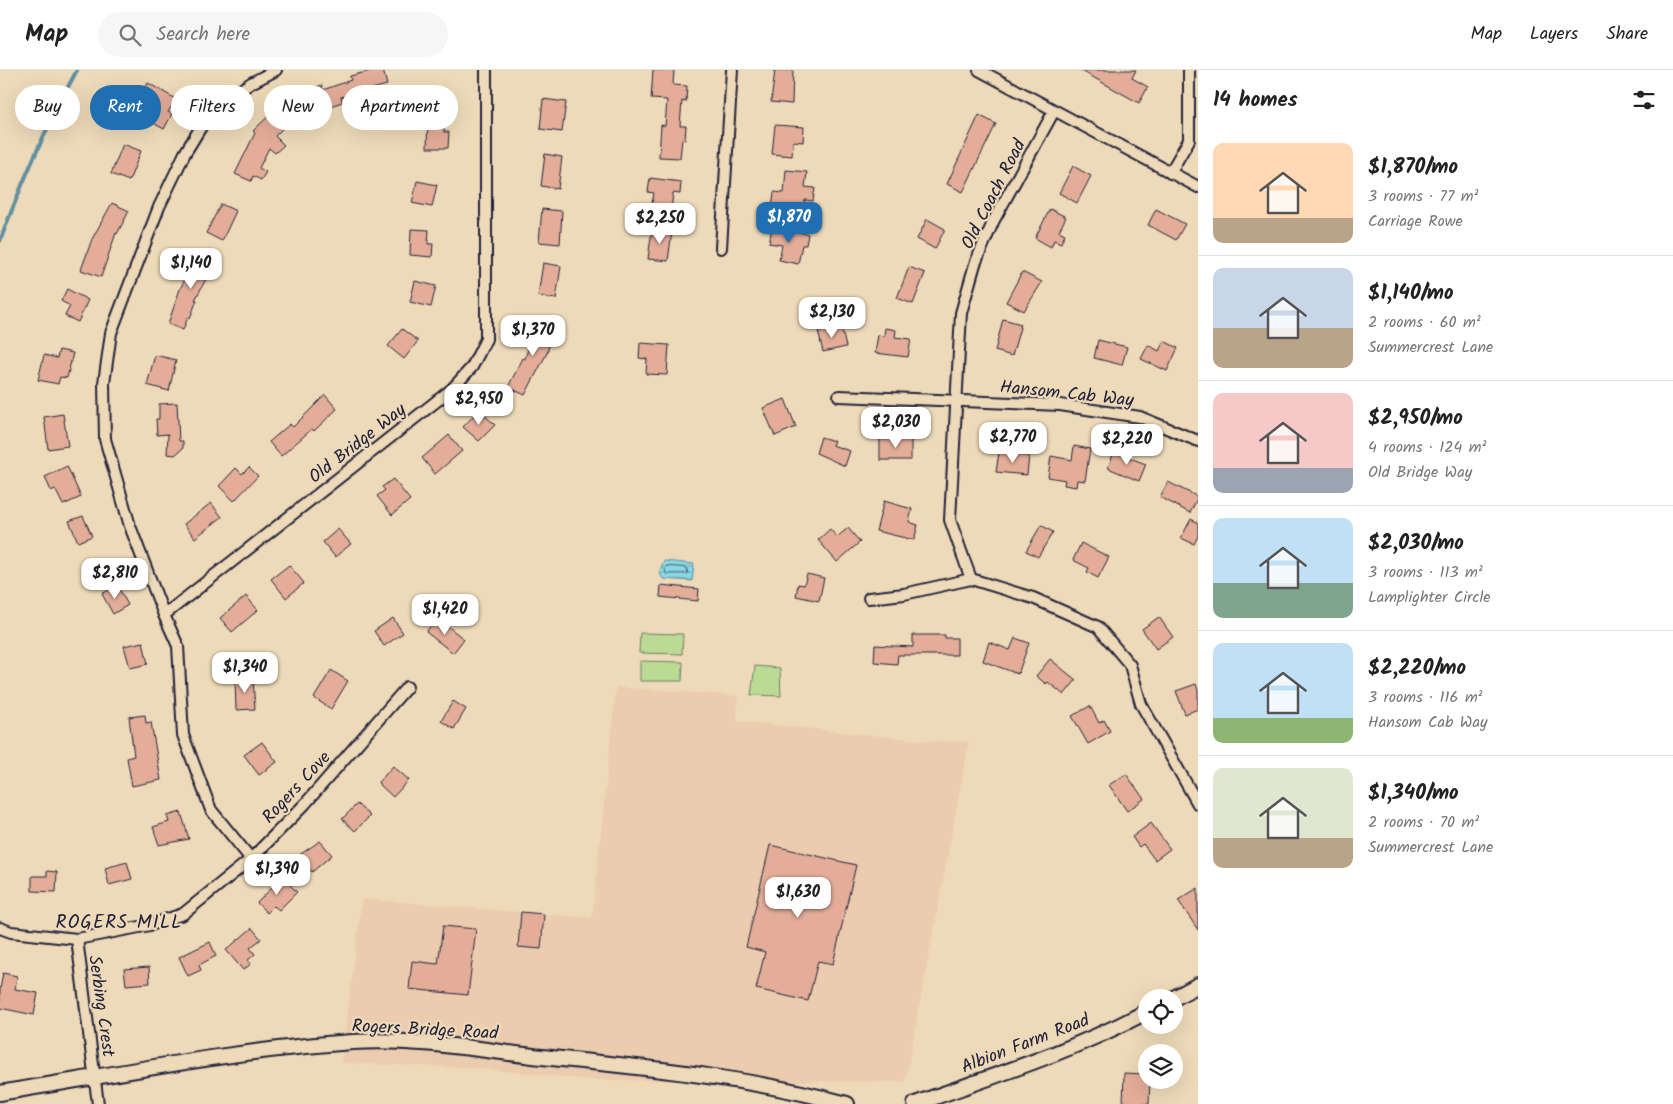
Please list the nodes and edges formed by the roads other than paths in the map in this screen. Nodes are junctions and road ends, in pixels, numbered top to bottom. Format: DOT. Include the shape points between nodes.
graph roads {
  1 [pos="276,70"];
  2 [pos="486,70"];
  3 [pos="732,70"];
  4 [pos="979,70"];
  5 [pos="1189,70"];
  6 [pos="1054,110"];
  7 [pos="1170,173"];
  8 [pos="1198,187"];
  9 [pos="721,248"];
  10 [pos="840,396"];
  11 [pos="958,400"];
  12 [pos="1198,441"];
  13 [pos="971,579"];
  14 [pos="869,598"];
  15 [pos="164,615"];
  16 [pos="407,687"];
  17 [pos="1198,804"];
  18 [pos="251,859"];
  19 [pos="0,928"];
  20 [pos="77,939"];
  21 [pos="1198,985"];
  22 [pos="1183,993"];
  23 [pos="1138,1016"];
  24 [pos="95,1077"];
  25 [pos="0,1093"];
  26 [pos="98,1104"];
  27 [pos="847,1104"];
  28 [pos="915,1104"];
  1 -- 15 [label="street" via="212,109 159,208 110,333 104,384 105,439 130,526"];
  2 -- 15 [label="street, Old Bridge Way" via="486,340 472,367 452,389"];
  3 -- 9 [label="street"];
  4 -- 6 [label="street"];
  5 -- 7 [label="street" via="1189,140"];
  6 -- 7 [label="street"];
  6 -- 11 [label="street, Old Coach Road" via="994,220 976,264 961,313"];
  7 -- 8 [label="street"];
  10 -- 11 [label="street, Hansom Cab Way"];
  11 -- 12 [label="street, Hansom Cab Way" via="1060,405 1140,417"];
  11 -- 13 [label="street, Old Coach Road" via="950,520"];
  13 -- 14 [label="street"];
  13 -- 17 [label="street" via="1033,598 1098,627 1130,665 1141,704"];
  15 -- 18 [label="street" via="178,646 183,735 211,810"];
  16 -- 18 [label="street, Rogers Cove" via="305,804"];
  18 -- 20 [label="street, Rogers Cove" via="183,914 150,926"];
  19 -- 20 [label="street, Rogers Cove"];
  20 -- 24 [label="street, Serbing Crest"];
  21 -- 22 [label="street"];
  23 -- 28 [label="street, Albion Farm Road" via="1013,1069"];
  24 -- 25 [label="street, Rogers Bridge Road"];
  24 -- 26 [label="street, Serbing Crest"];
  24 -- 27 [label="street, Rogers Bridge Road" via="219,1055 355,1042 402,1043 683,1074"];
}
